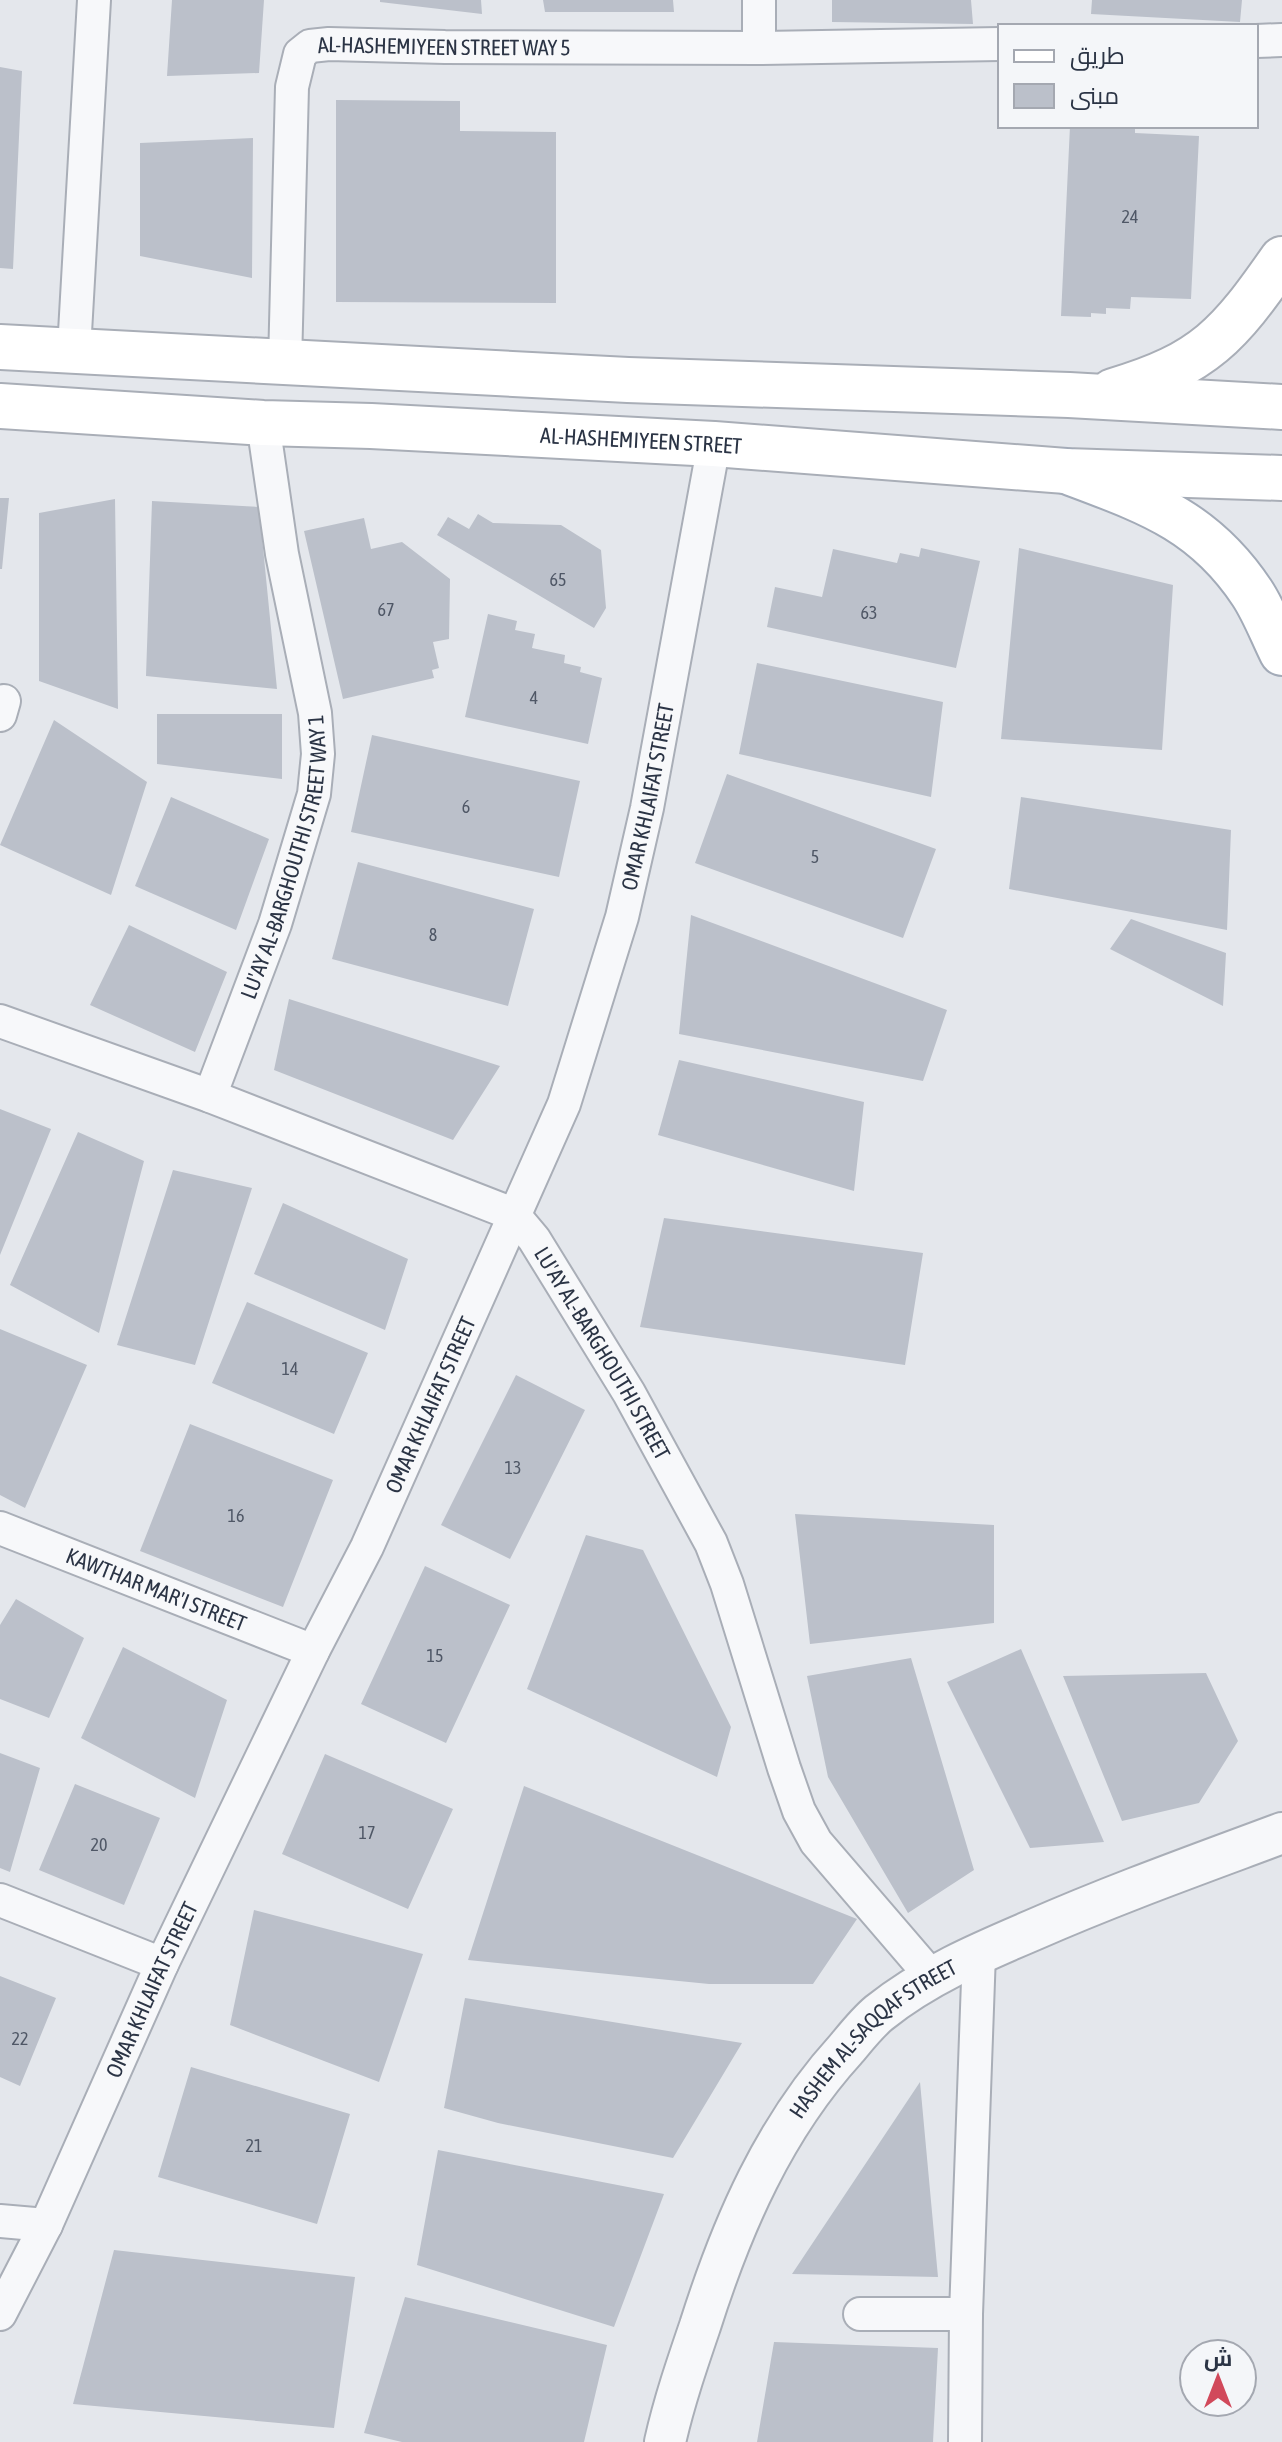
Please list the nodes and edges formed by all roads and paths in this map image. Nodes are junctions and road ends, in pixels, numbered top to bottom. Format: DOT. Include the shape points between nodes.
graph roads {
  1 [pos="94,0"];
  2 [pos="759,0"];
  3 [pos="1282,40"];
  4 [pos="1258,41"];
  5 [pos="998,44"];
  6 [pos="759,48"];
  7 [pos="1282,259"];
  8 [pos="0,347"];
  9 [pos="74,350"];
  10 [pos="285,364"];
  11 [pos="1069,395"];
  12 [pos="0,406"];
  13 [pos="1282,407"];
  14 [pos="263,423"];
  15 [pos="714,444"];
  16 [pos="1066,471"];
  17 [pos="1282,478"];
  18 [pos="1282,653"];
  19 [pos="0,1021"];
  20 [pos="210,1096"];
  21 [pos="513,1214"];
  22 [pos="1,1530"];
  23 [pos="313,1651"];
  24 [pos="1282,1833"];
  25 [pos="0,1900"];
  26 [pos="979,1953"];
  27 [pos="162,1964"];
  28 [pos="932,1977"];
  29 [pos="0,2221"];
  30 [pos="46,2225"];
  31 [pos="0,2314"];
  32 [pos="860,2314"];
  33 [pos="966,2314"];
  34 [pos="665,2442"];
  35 [pos="965,2442"];
  1 -- 9 [label="street"];
  2 -- 6 [label="street"];
  3 -- 4 [label="street"];
  5 -- 6 [label="street, AL-HASHEMIYEEN STREET WAY 5"];
  6 -- 10 [label="street, AL-HASHEMIYEEN STREET WAY 5" via="310,46 300,54 292,87"];
  7 -- 11 [label="main road" via="1222,338 1188,362 1110,392"];
  8 -- 9 [label="main road"];
  9 -- 10 [label="main road"];
  10 -- 11 [label="main road"];
  11 -- 13 [label="main road"];
  12 -- 14 [label="main road, AL-HASHEMIYEEN STREET"];
  14 -- 15 [label="main road, AL-HASHEMIYEEN STREET"];
  14 -- 20 [label="street, LU'AY AL-BARGHOUTHI STREET WAY 1" via="318,754 314,794 275,924"];
  15 -- 16 [label="main road, AL-HASHEMIYEEN STREET"];
  15 -- 21 [label="street, OMAR KHLAIFAT STREET" via="622,917 564,1104"];
  16 -- 17 [label="main road, AL-HASHEMIYEEN STREET"];
  16 -- 18 [label="main road" via="1141,499 1190,526 1239,575"];
  19 -- 20 [label="street"];
  20 -- 21 [label="street"];
  21 -- 23 [label="street, OMAR KHLAIFAT STREET" via="367,1547"];
  21 -- 28 [label="street, LU'AY AL-BARGHOUTHI STREET" via="534,1239 629,1393 711,1543 799,1811 816,1842"];
  22 -- 23 [label="street, KAWTHAR MAR'I STREET"];
  23 -- 27 [label="street, OMAR KHLAIFAT STREET"];
  24 -- 26 [label="street, HASHEM AL-SAQQAF STREET"];
  25 -- 27 [label="street"];
  26 -- 28 [label="street, HASHEM AL-SAQQAF STREET"];
  26 -- 33 [label="street"];
  27 -- 30 [label="street, OMAR KHLAIFAT STREET"];
  28 -- 34 [label="street, HASHEM AL-SAQQAF STREET" via="877,2015 821,2076 774,2147 722,2256"];
  29 -- 30 [label="street"];
  30 -- 31 [label="street, OMAR KHLAIFAT STREET"];
  32 -- 33 [label="street"];
  33 -- 35 [label="street"];
}
